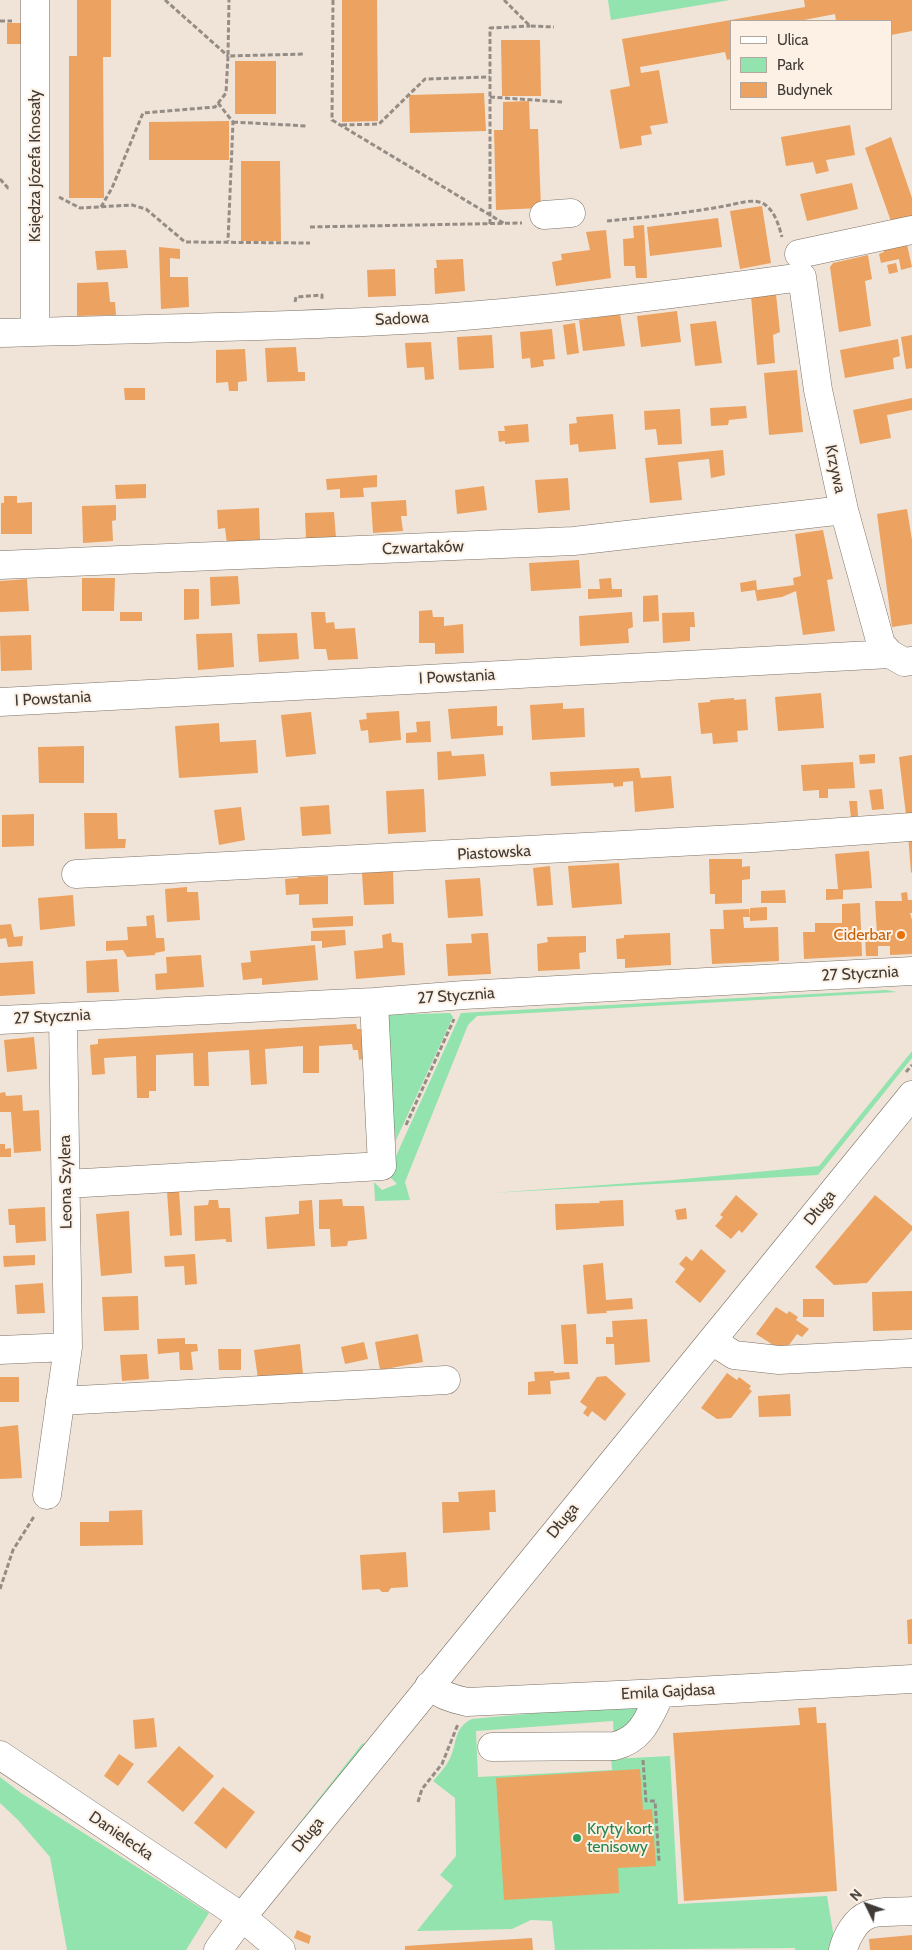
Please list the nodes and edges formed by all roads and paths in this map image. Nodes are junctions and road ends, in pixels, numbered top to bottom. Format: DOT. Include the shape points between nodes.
graph roads {
  1 [pos="35,0"];
  2 [pos="165,0"];
  3 [pos="229,0"];
  4 [pos="332,0"];
  5 [pos="504,0"];
  6 [pos="530,26"];
  7 [pos="554,27"];
  8 [pos="305,54"];
  9 [pos="228,56"];
  10 [pos="490,77"];
  11 [pos="490,97"];
  12 [pos="562,102"];
  13 [pos="218,104"];
  14 [pos="234,122"];
  15 [pos="307,126"];
  16 [pos="341,126"];
  17 [pos="0,179"];
  18 [pos="8,188"];
  19 [pos="54,194"];
  20 [pos="101,206"];
  21 [pos="489,213"];
  22 [pos="546,217"];
  23 [pos="607,221"];
  24 [pos="490,224"];
  25 [pos="505,224"];
  26 [pos="310,227"];
  27 [pos="912,230"];
  28 [pos="228,241"];
  29 [pos="310,243"];
  30 [pos="794,257"];
  31 [pos="35,332"];
  32 [pos="0,333"];
  33 [pos="844,510"];
  34 [pos="0,565"];
  35 [pos="901,658"];
  36 [pos="0,702"];
  37 [pos="912,827"];
  38 [pos="76,874"];
  39 [pos="912,972"];
  40 [pos="464,995"];
  41 [pos="374,1002"];
  42 [pos="62,1017"];
  43 [pos="0,1020"];
  44 [pos="912,1095"];
  45 [pos="404,1128"];
  46 [pos="66,1184"];
  47 [pos="712,1341"];
  48 [pos="68,1347"];
  49 [pos="0,1350"];
  50 [pos="912,1353"];
  51 [pos="446,1380"];
  52 [pos="60,1401"];
  53 [pos="47,1496"];
  54 [pos="0,1589"];
  55 [pos="912,1679"];
  56 [pos="429,1686"];
  57 [pos="661,1693"];
  58 [pos="466,1702"];
  59 [pos="641,1732"];
  60 [pos="492,1747"];
  61 [pos="0,1755"];
  62 [pos="418,1802"];
  63 [pos="659,1861"];
  64 [pos="912,1911"];
  65 [pos="242,1917"];
  66 [pos="218,1950"];
  67 [pos="281,1950"];
  68 [pos="844,1950"];
  1 -- 31 [label="street, Księdza Józefa Knosały"];
  2 -- 9 [label="path"];
  3 -- 9 [label="path"];
  4 -- 16 [label="path" via="331,108 332,120"];
  5 -- 6 [label="path"];
  6 -- 7 [label="path"];
  6 -- 10 [label="path" via="490,28"];
  8 -- 9 [label="path"];
  9 -- 13 [label="path" via="226,93"];
  10 -- 11 [label="path"];
  10 -- 16 [label="path" via="425,78 379,124"];
  11 -- 12 [label="path"];
  11 -- 21 [label="path"];
  13 -- 14 [label="path"];
  13 -- 20 [label="path" via="215,107 143,112 112,188"];
  14 -- 15 [label="path"];
  14 -- 28 [label="path"];
  16 -- 21 [label="path"];
  17 -- 18 [label="path"];
  19 -- 20 [label="path" via="80,208"];
  20 -- 28 [label="path" via="146,208 185,242"];
  21 -- 24 [label="path"];
  21 -- 25 [label="path"];
  22 -- 25 [label="path"];
  23 -- 30 [label="path" via="698,211 750,201 763,203 778,222"];
  24 -- 25 [label="path"];
  24 -- 26 [label="path"];
  27 -- 30 [label="street, Sadowa"];
  28 -- 29 [label="path"];
  30 -- 31 [label="street, Sadowa" via="572,306 452,317"];
  30 -- 33 [label="street, Krzywa"];
  31 -- 32 [label="street, Sadowa"];
  33 -- 34 [label="street, Czwartaków" via="574,541"];
  33 -- 35 [label="street, Krzywa" via="881,644"];
  35 -- 36 [label="street, I Powstania"];
  37 -- 38 [label="street, Piastowska" via="744,839"];
  39 -- 40 [label="street, 27 Stycznia"];
  40 -- 41 [label="street, 27 Stycznia"];
  40 -- 45 [label="path"];
  41 -- 42 [label="street, 27 Stycznia"];
  41 -- 46 [label="street" via="382,1166"];
  42 -- 43 [label="street, 27 Stycznia"];
  42 -- 46 [label="street, Leona Szylera"];
  44 -- 47 [label="street, Długa"];
  46 -- 48 [label="street, Leona Szylera"];
  47 -- 50 [label="street" via="734,1356 779,1360"];
  47 -- 56 [label="street, Długa"];
  48 -- 49 [label="street"];
  48 -- 52 [label="street, Leona Szylera"];
  51 -- 52 [label="street"];
  52 -- 53 [label="street, Leona Szylera"];
  53 -- 54 [label="path" via="13,1550"];
  55 -- 57 [label="street, Emila Gajdasa"];
  56 -- 58 [label="street, Emila Gajdasa" via="436,1692"];
  56 -- 65 [label="street, Długa"];
  57 -- 58 [label="street, Emila Gajdasa"];
  57 -- 59 [label="street"];
  58 -- 62 [label="path" via="442,1764 422,1789"];
  59 -- 60 [label="street" via="627,1743 615,1746"];
  59 -- 63 [label="path" via="646,1801 655,1801"];
  61 -- 65 [label="street, Danielecka"];
  64 -- 68 [label="street" via="868,1914 846,1940"];
  65 -- 66 [label="street, Długa"];
  65 -- 67 [label="street, Danielecka"];
}
